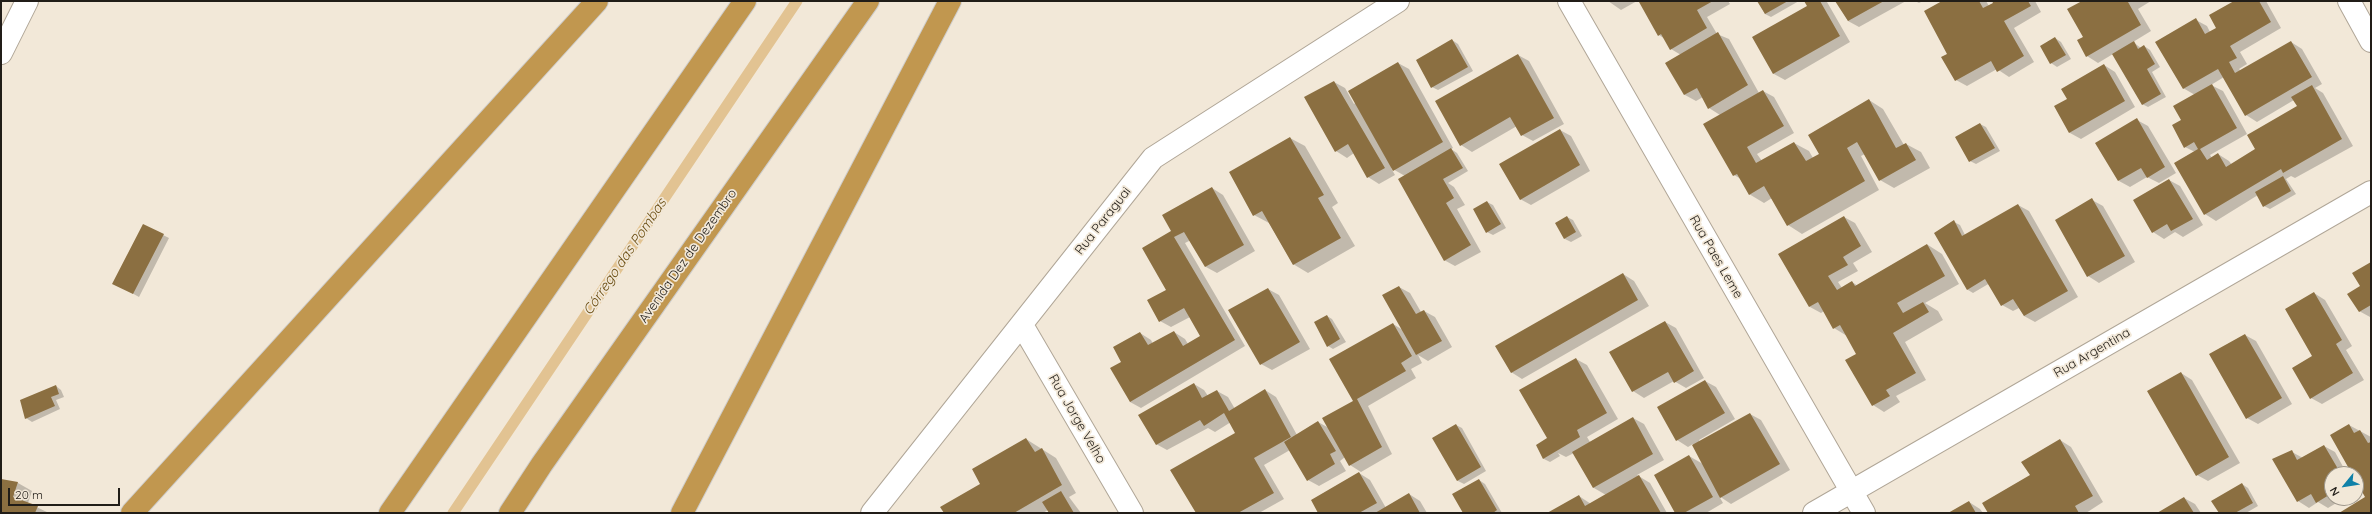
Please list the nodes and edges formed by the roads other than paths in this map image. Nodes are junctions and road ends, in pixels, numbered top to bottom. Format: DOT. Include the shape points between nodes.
graph roads {
  1 [pos="27,1"];
  2 [pos="597,1"];
  3 [pos="745,1"];
  4 [pos="868,1"];
  5 [pos="950,1"];
  6 [pos="1398,1"];
  7 [pos="1569,1"];
  8 [pos="2349,1"];
  9 [pos="2371,41"];
  10 [pos="1,53"];
  11 [pos="2371,192"];
  12 [pos="1022,325"];
  13 [pos="1852,491"];
  14 [pos="132,513"];
  15 [pos="390,513"];
  16 [pos="510,513"];
  17 [pos="682,513"];
  18 [pos="872,513"];
  19 [pos="1132,513"];
  20 [pos="1814,513"];
  21 [pos="1864,513"];
  1 -- 10 [label="street"];
  2 -- 14 [label="highway"];
  3 -- 15 [label="highway"];
  4 -- 16 [label="highway, Avenida Dez de Dezembro"];
  5 -- 17 [label="highway"];
  6 -- 12 [label="street, Rua Paraguai" via="1153,158"];
  7 -- 13 [label="street, Rua Paes Leme"];
  8 -- 9 [label="street"];
  11 -- 13 [label="street, Rua Argentina"];
  12 -- 18 [label="street, Rua Paraguai"];
  12 -- 19 [label="street, Rua Jorge Velho"];
  13 -- 20 [label="street, Rua Argentina"];
  13 -- 21 [label="street, Rua Paes Leme"];
}
